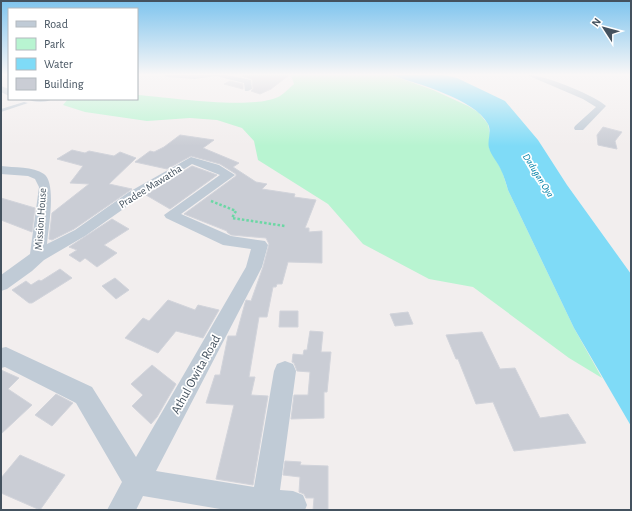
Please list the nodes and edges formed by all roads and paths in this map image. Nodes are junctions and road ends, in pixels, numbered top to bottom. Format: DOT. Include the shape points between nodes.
graph roads {
  1 [pos="589,99"];
  2 [pos="29,101"];
  3 [pos="1,111"];
  4 [pos="579,128"];
  5 [pos="1,170"];
  6 [pos="198,195"];
  7 [pos="285,226"];
  8 [pos="38,256"];
  9 [pos="254,267"];
  10 [pos="1,284"];
  11 [pos="1,358"];
  12 [pos="285,371"];
  13 [pos="136,481"];
  14 [pos="265,503"];
  15 [pos="293,506"];
  16 [pos="121,510"];
  1 -- 4 [label="street" via="601,106 586,118"];
  2 -- 3 [label="lane"];
  5 -- 8 [label="street, Mission House" via="30,173 40,178 45,187"];
  6 -- 7 [label="path" via="236,211 232,218"];
  6 -- 8 [label="street, Pradee Mawatha" via="229,175 191,160 134,195 80,233"];
  6 -- 9 [label="street, Pradee Mawatha" via="171,215 228,241 260,245"];
  8 -- 10 [label="street, Mission House" via="26,268"];
  9 -- 13 [label="street, Athul Owita Road"];
  11 -- 13 [label="street" via="6,357 84,395"];
  12 -- 14 [label="street"];
  13 -- 14 [label="street"];
  13 -- 16 [label="street, Athul Owita Road"];
  14 -- 15 [label="street"];
}
